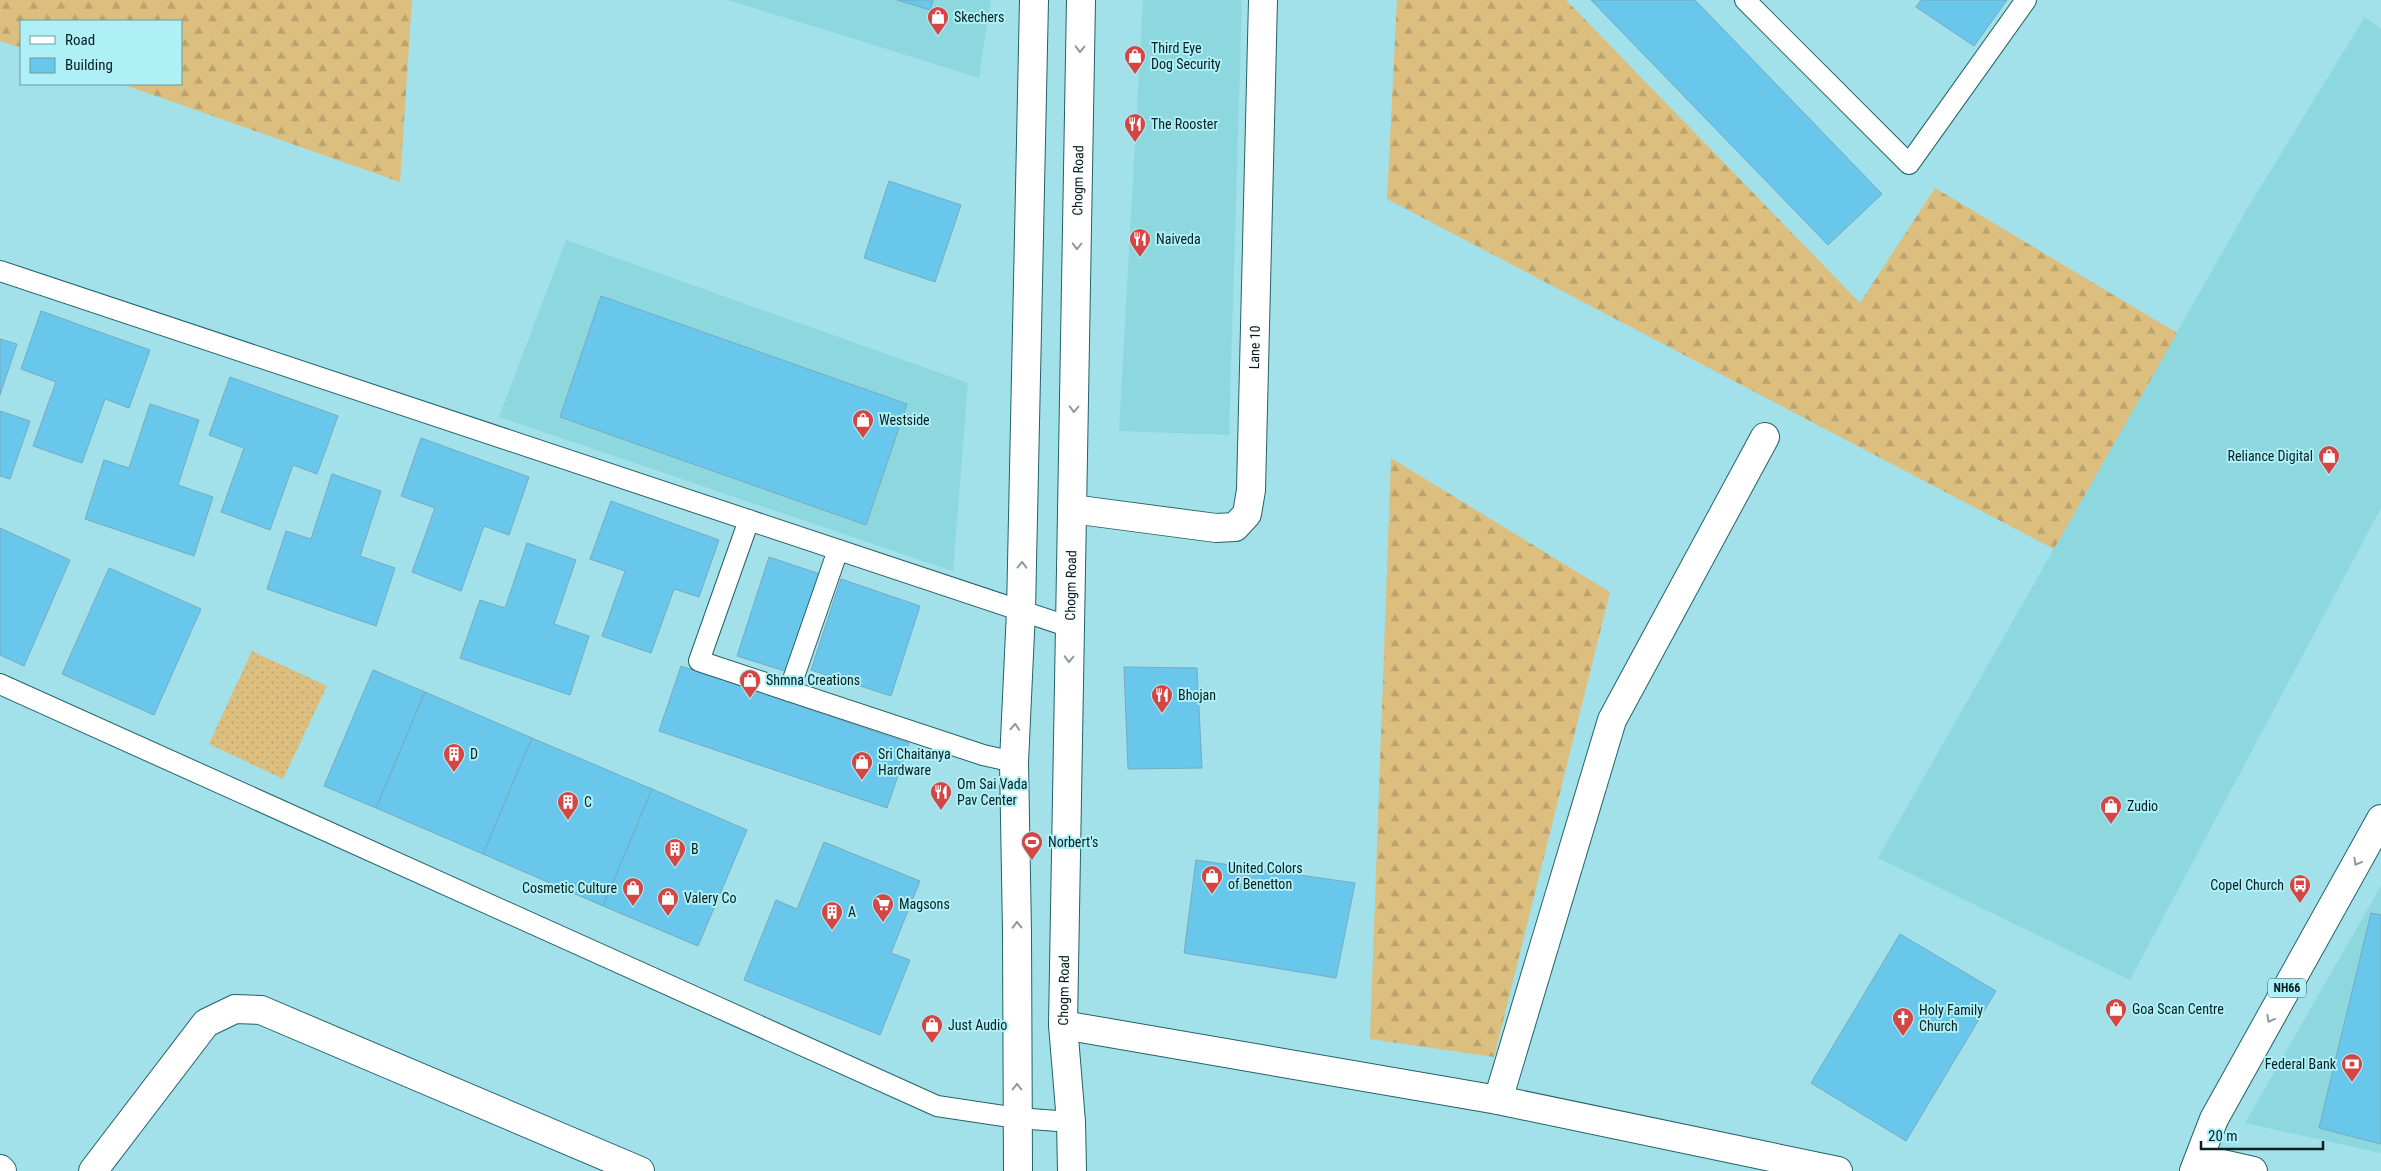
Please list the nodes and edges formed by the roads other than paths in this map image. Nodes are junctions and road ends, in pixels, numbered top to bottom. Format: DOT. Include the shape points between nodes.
graph roads {
  1 [pos="1034,0"];
  2 [pos="1081,0"];
  3 [pos="1262,0"];
  4 [pos="1745,0"];
  5 [pos="2026,0"];
  6 [pos="0,271"];
  7 [pos="1765,437"];
  8 [pos="1072,509"];
  9 [pos="749,520"];
  10 [pos="838,550"];
  11 [pos="1021,611"];
  12 [pos="1070,627"];
  13 [pos="0,684"];
  14 [pos="789,691"];
  15 [pos="1014,762"];
  16 [pos="2381,819"];
  17 [pos="1063,1026"];
  18 [pos="1498,1100"];
  19 [pos="1016,1118"];
  20 [pos="1071,1122"];
  21 [pos="2197,1165"];
  22 [pos="93,1171"];
  23 [pos="640,1171"];
  24 [pos="1018,1171"];
  25 [pos="1072,1171"];
  26 [pos="1838,1171"];
  27 [pos="2253,1171"];
  11 -- 1 [label="main road, one-way"];
  2 -- 8 [label="main road, Chogm Road, one-way"];
  3 -- 8 [label="main road, Lane 10" via="1253,440 1247,514 1235,527 1216,528"];
  4 -- 5 [label="lane" via="1909,164"];
  6 -- 9 [label="lane"];
  7 -- 18 [label="main road" via="1612,720"];
  8 -- 12 [label="main road, Chogm Road"];
  9 -- 10 [label="lane"];
  9 -- 14 [label="lane" via="700,661"];
  10 -- 11 [label="lane"];
  10 -- 14 [label="lane"];
  11 -- 12 [label="lane"];
  15 -- 11 [label="main road, one-way"];
  12 -- 17 [label="main road, Chogm Road, one-way"];
  13 -- 19 [label="lane" via="937,1106"];
  14 -- 15 [label="lane" via="983,755"];
  19 -- 15 [label="main road, one-way" via="1018,932"];
  16 -- 21 [label="main road, NH66, one-way" via="2214,1119"];
  17 -- 18 [label="main road"];
  17 -- 20 [label="main road, Chogm Road"];
  18 -- 26 [label="main road"];
  19 -- 20 [label="lane"];
  19 -- 24 [label="main road"];
  20 -- 25 [label="main road, Chogm Road"];
  21 -- 27 [label="main road"];
  22 -- 23 [label="main road" via="206,1023 235,1009 261,1010"];
}
